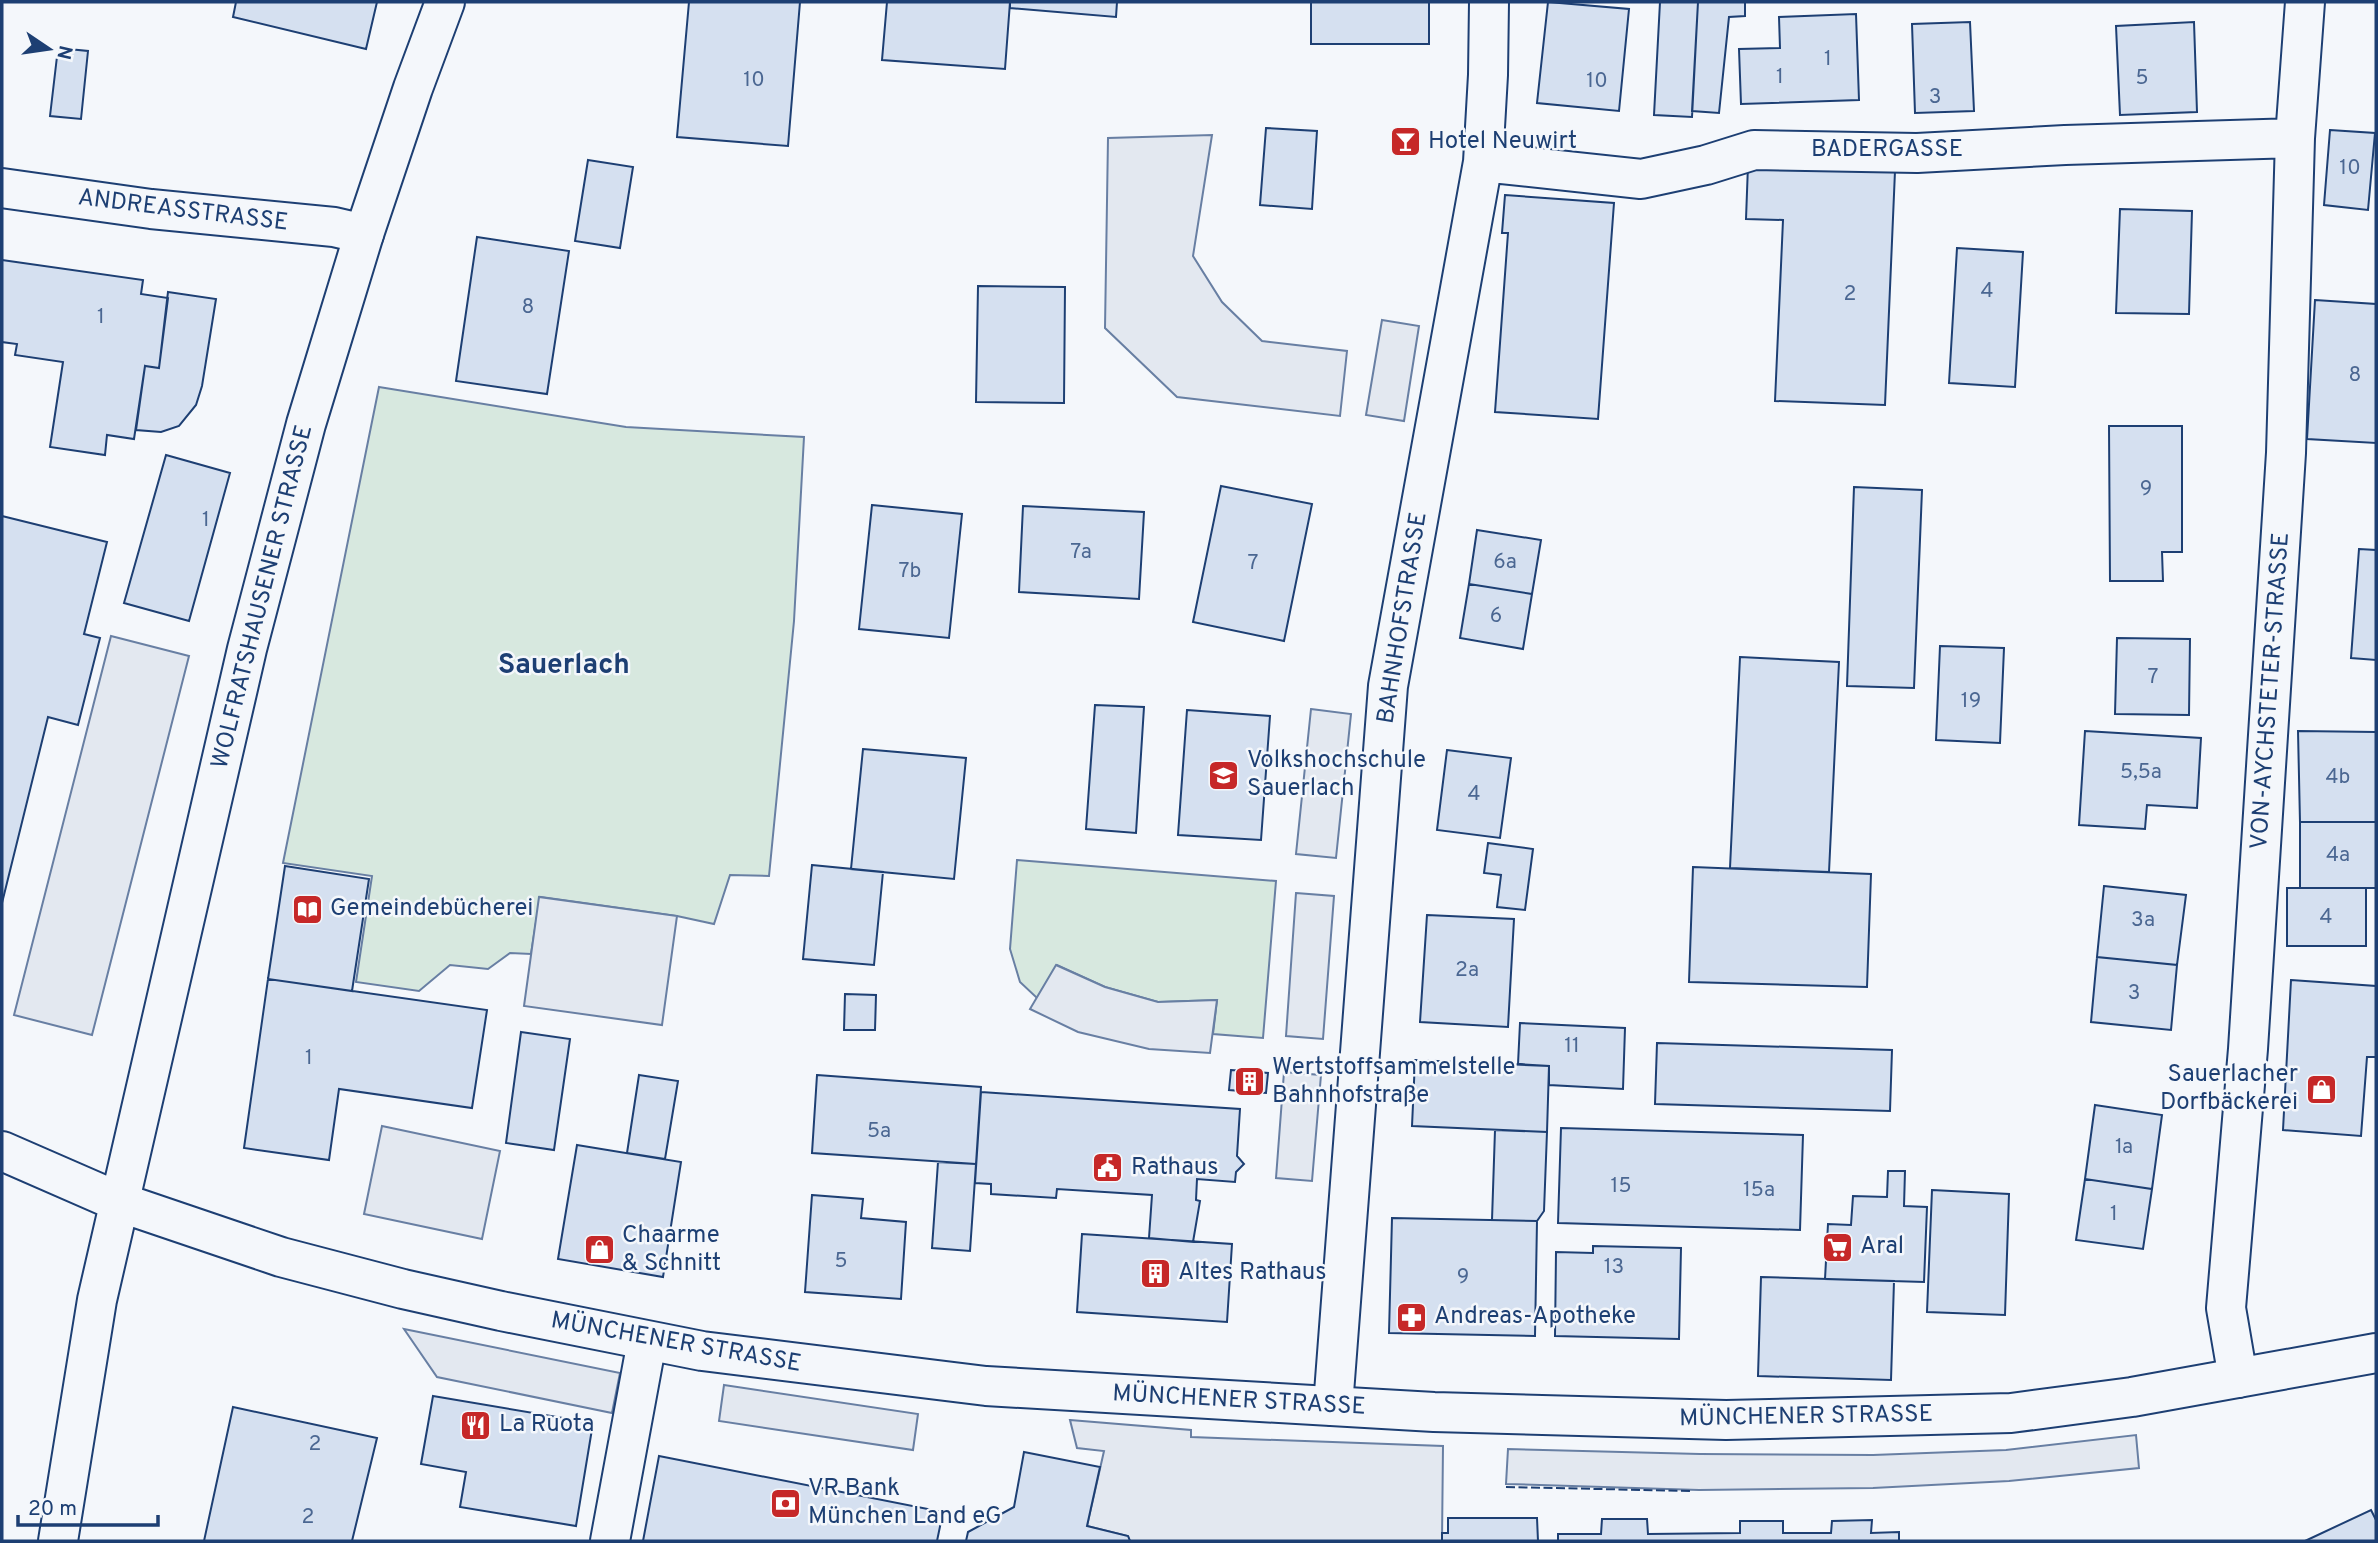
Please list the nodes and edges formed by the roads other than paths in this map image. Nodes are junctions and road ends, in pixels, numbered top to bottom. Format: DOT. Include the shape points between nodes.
graph roads {
  1 [pos="445,2"];
  2 [pos="1489,2"];
  3 [pos="2305,2"];
  4 [pos="2295,138"];
  5 [pos="1483,162"];
  6 [pos="2,188"];
  7 [pos="364,234"];
  8 [pos="2,1151"];
  9 [pos="119,1202"];
  10 [pos="647,1342"];
  11 [pos="2376,1353"];
  12 [pos="2238,1378"];
  13 [pos="1334,1406"];
  14 [pos="58,1541"];
  15 [pos="610,1541"];
  1 -- 7 [label="street, WOLFRATSHAUSENER STRASSE"];
  2 -- 5 [label="street, BAHNHOFSTRASSE"];
  3 -- 4 [label="street, VON-AYCHSTETER-STRASSE"];
  4 -- 5 [label="street, BADERGASSE" via="1917,152 1754,150 1641,179"];
  4 -- 12 [label="street, VON-AYCHSTETER-STRASSE" via="2286,453 2249,1037 2226,1308"];
  5 -- 13 [label="street, BAHNHOFSTRASSE" via="1388,686"];
  6 -- 7 [label="street, ANDREASSTRASSE"];
  7 -- 9 [label="street, WOLFRATSHAUSENER STRASSE" via="306,424 247,649"];
  8 -- 9 [label="street, MÜNCHENER STRASSE"];
  9 -- 10 [label="street, MÜNCHENER STRASSE" via="305,1263"];
  9 -- 14 [label="street, WOLFRATSHAUSENER STRASSE" via="93,1321"];
  10 -- 13 [label="street, MÜNCHENER STRASSE" via="986,1386"];
  10 -- 15 [label="street"];
  11 -- 12 [label="street, MÜNCHENER STRASSE"];
  12 -- 13 [label="street, MÜNCHENER STRASSE" via="2011,1413 1707,1420"];
}
